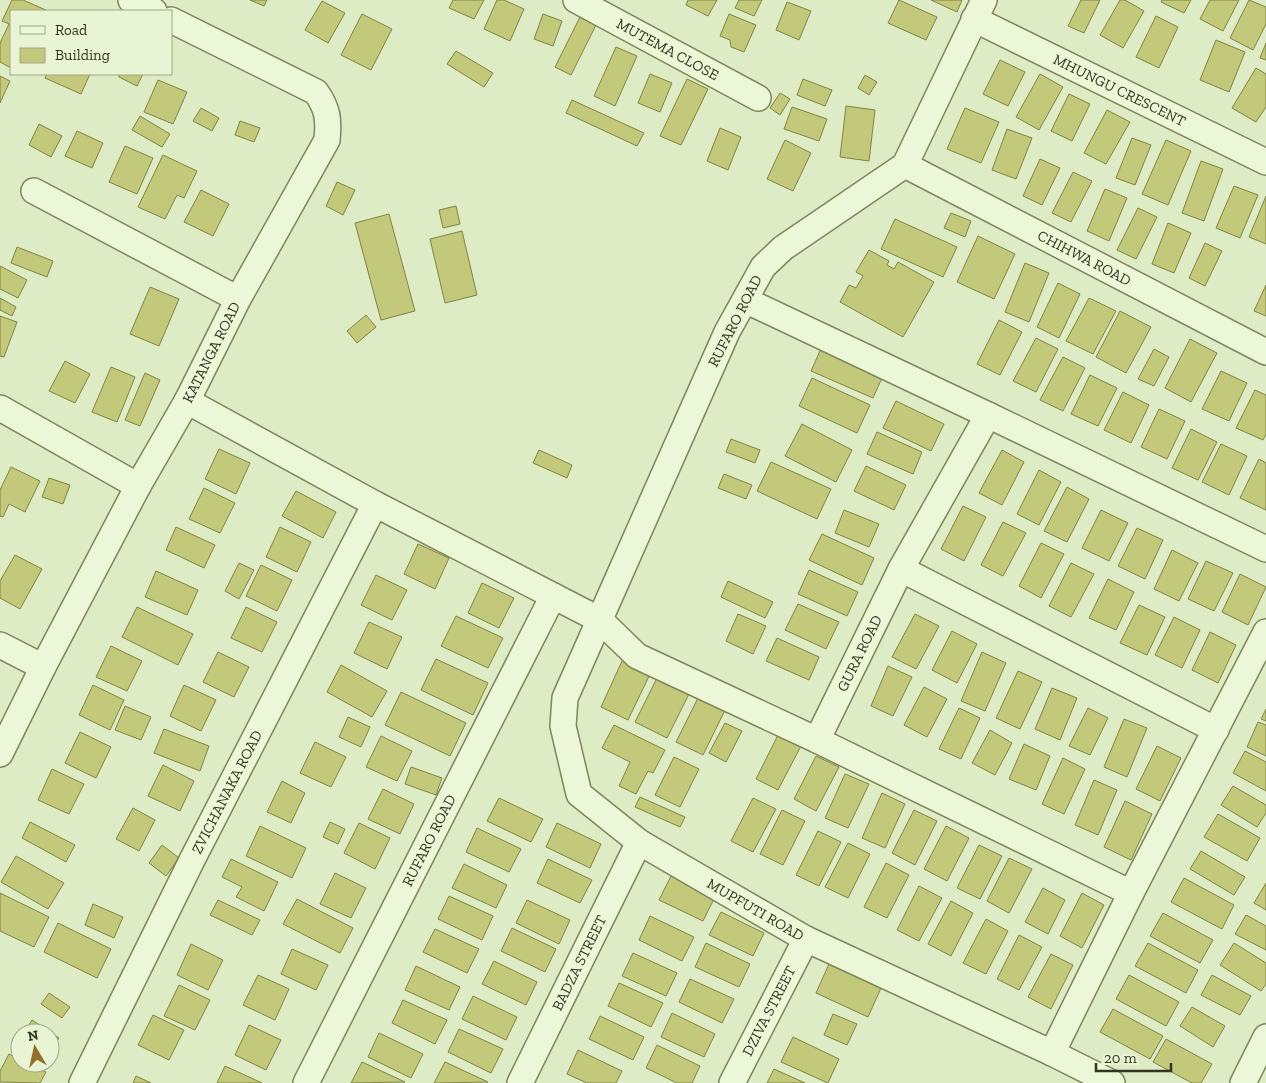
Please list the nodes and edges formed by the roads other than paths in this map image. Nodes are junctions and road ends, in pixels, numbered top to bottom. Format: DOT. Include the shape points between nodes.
graph roads {
  1 [pos="131,0"];
  2 [pos="576,0"];
  3 [pos="979,9"];
  4 [pos="152,10"];
  5 [pos="172,20"];
  6 [pos="758,98"];
  7 [pos="1266,162"];
  8 [pos="905,164"];
  9 [pos="34,191"];
  10 [pos="238,299"];
  11 [pos="745,300"];
  12 [pos="1266,352"];
  13 [pos="187,401"];
  14 [pos="0,408"];
  15 [pos="988,414"];
  16 [pos="138,486"];
  17 [pos="375,504"];
  18 [pos="1266,549"];
  19 [pos="900,569"];
  20 [pos="553,596"];
  21 [pos="600,620"];
  22 [pos="1266,632"];
  23 [pos="0,645"];
  24 [pos="43,667"];
  25 [pos="1216,730"];
  26 [pos="817,740"];
  27 [pos="0,754"];
  28 [pos="639,842"];
  29 [pos="1131,892"];
  30 [pos="806,938"];
  31 [pos="1266,1037"];
  32 [pos="1052,1052"];
  33 [pos="82,1083"];
  34 [pos="306,1083"];
  35 [pos="520,1083"];
  36 [pos="732,1083"];
  37 [pos="1112,1083"];
  38 [pos="1243,1083"];
  1 -- 4 [label="street"];
  2 -- 6 [label="street, MUTEMA CLOSE"];
  3 -- 7 [label="street, MHUNGU CRESCENT"];
  3 -- 8 [label="street"];
  5 -- 10 [label="street, KATANGA ROAD" via="316,92 328,120 327,140"];
  8 -- 11 [label="street, RUFARO ROAD" via="782,248 763,267"];
  8 -- 12 [label="street, CHIHWA ROAD"];
  9 -- 10 [label="street"];
  10 -- 13 [label="street, KATANGA ROAD"];
  11 -- 15 [label="street"];
  11 -- 21 [label="street, RUFARO ROAD" via="727,332"];
  13 -- 16 [label="street, KATANGA ROAD"];
  13 -- 17 [label="street"];
  14 -- 16 [label="street"];
  15 -- 18 [label="street"];
  15 -- 19 [label="street, GURA ROAD"];
  16 -- 24 [label="street, KATANGA ROAD"];
  17 -- 20 [label="street"];
  17 -- 33 [label="street, ZVICHANAKA ROAD" via="192,860"];
  19 -- 25 [label="street"];
  19 -- 26 [label="street, GURA ROAD"];
  20 -- 21 [label="street"];
  20 -- 34 [label="street, RUFARO ROAD"];
  21 -- 26 [label="street" via="637,656"];
  21 -- 28 [label="street, MUPFUTI ROAD" via="565,698 563,726 579,794"];
  22 -- 25 [label="street"];
  23 -- 24 [label="street"];
  24 -- 27 [label="street, KATANGA ROAD"];
  25 -- 29 [label="street"];
  26 -- 29 [label="street"];
  28 -- 30 [label="street, MUPFUTI ROAD"];
  28 -- 35 [label="street, BADZA STREET"];
  29 -- 32 [label="street"];
  30 -- 32 [label="street, MUPFUTI ROAD"];
  30 -- 36 [label="street, DZIVA STREET"];
  31 -- 38 [label="street"];
  32 -- 37 [label="street, MUPFUTI ROAD"];
}
